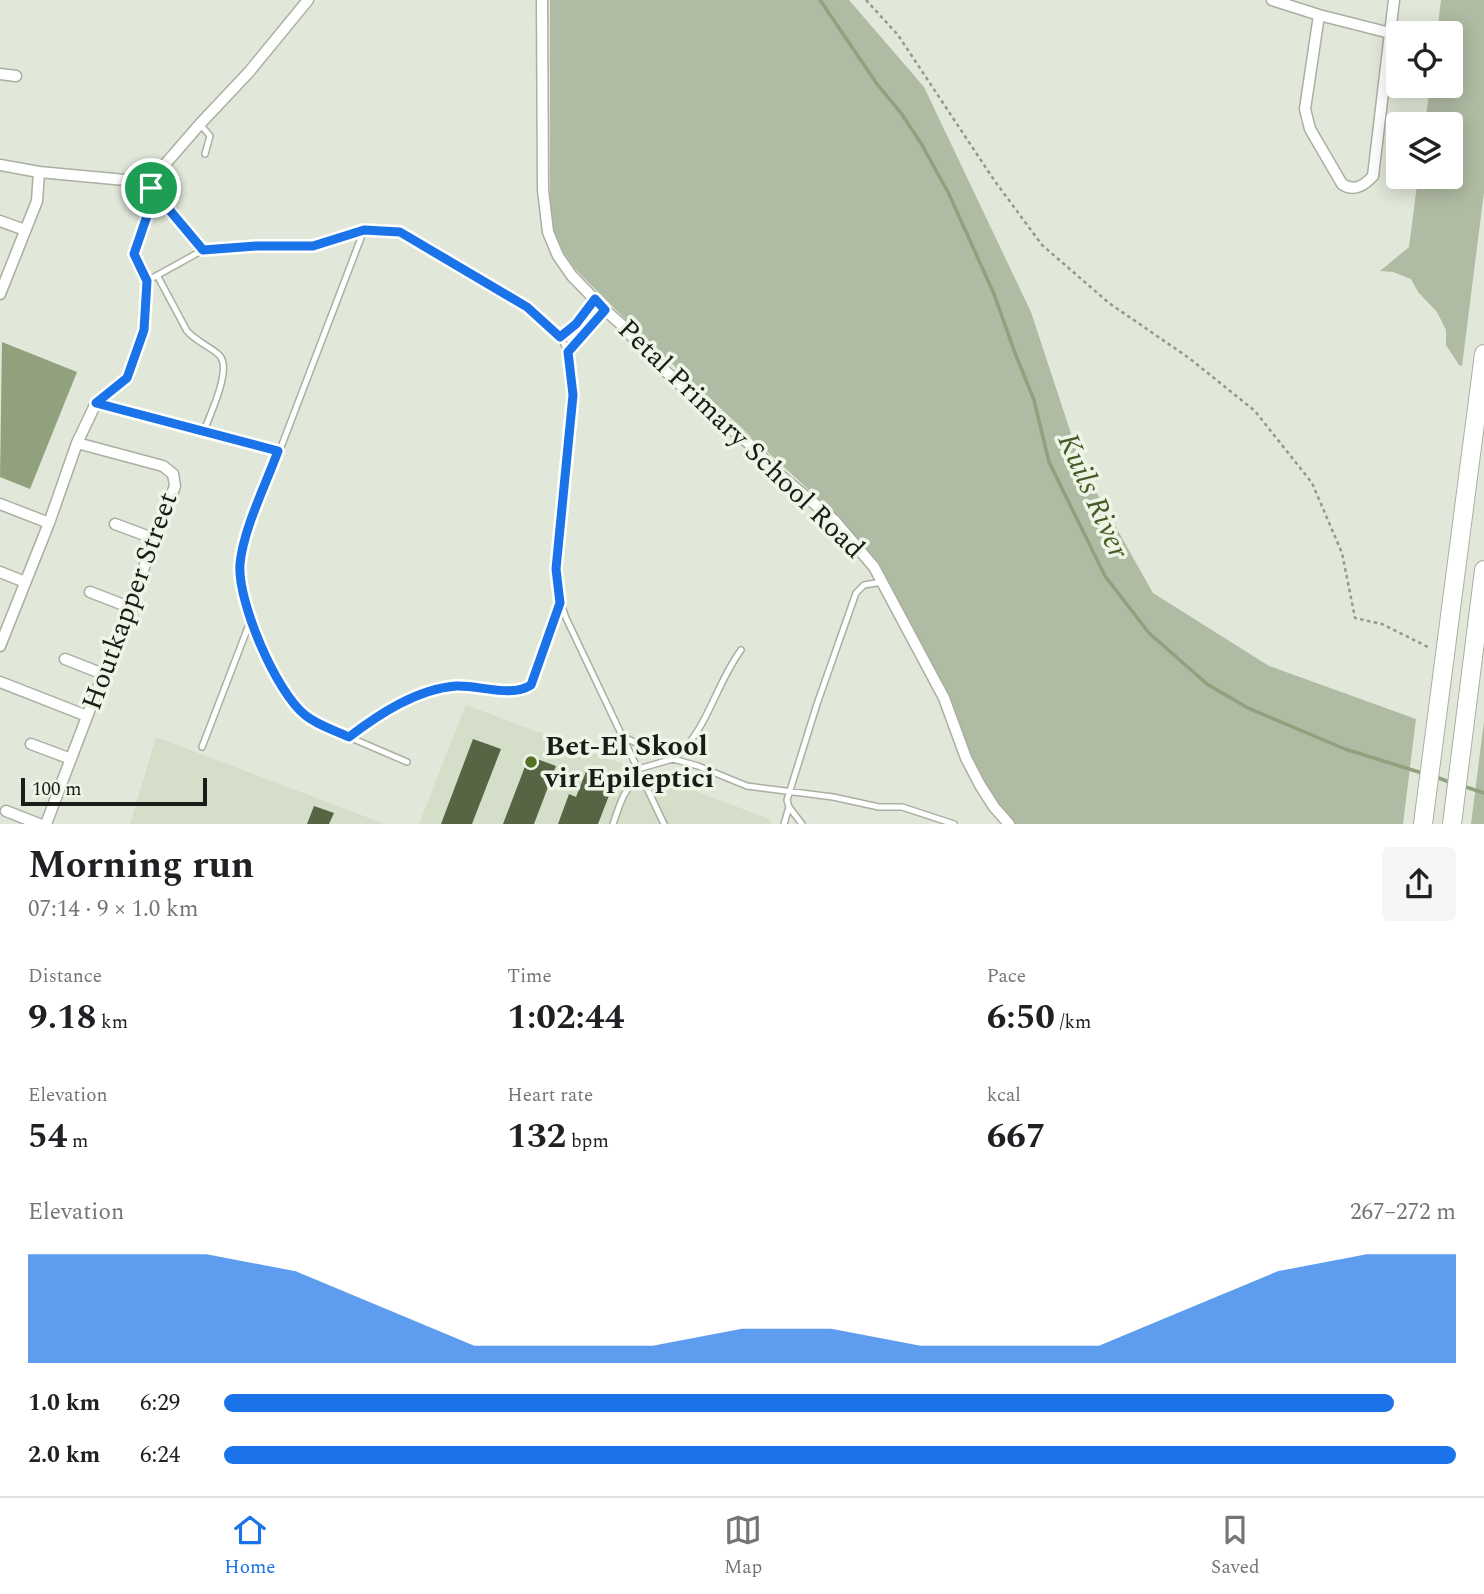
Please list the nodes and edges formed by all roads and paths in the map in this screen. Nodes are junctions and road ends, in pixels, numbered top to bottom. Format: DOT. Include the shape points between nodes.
graph roads {
  1 [pos="307,0"];
  2 [pos="542,0"];
  3 [pos="866,0"];
  4 [pos="1272,0"];
  5 [pos="1394,0"];
  6 [pos="1318,15"];
  7 [pos="1391,21"];
  8 [pos="1386,32"];
  9 [pos="1386,67"];
  10 [pos="0,74"];
  11 [pos="16,76"];
  12 [pos="200,124"];
  13 [pos="205,154"];
  14 [pos="0,165"];
  15 [pos="39,172"];
  16 [pos="150,184"];
  17 [pos="0,221"];
  18 [pos="25,230"];
  19 [pos="364,230"];
  20 [pos="203,250"];
  21 [pos="152,278"];
  22 [pos="0,294"];
  23 [pos="595,299"];
  24 [pos="605,310"];
  25 [pos="560,337"];
  26 [pos="568,352"];
  27 [pos="1484,354"];
  28 [pos="96,403"];
  29 [pos="204,431"];
  30 [pos="77,443"];
  31 [pos="278,451"];
  32 [pos="0,504"];
  33 [pos="49,523"];
  34 [pos="115,524"];
  35 [pos="155,539"];
  36 [pos="1484,570"];
  37 [pos="0,572"];
  38 [pos="26,582"];
  39 [pos="883,582"];
  40 [pos="90,592"];
  41 [pos="560,603"];
  42 [pos="129,607"];
  43 [pos="250,622"];
  44 [pos="0,646"];
  45 [pos="1428,648"];
  46 [pos="741,650"];
  47 [pos="65,659"];
  48 [pos="103,674"];
  49 [pos="0,682"];
  50 [pos="87,716"];
  51 [pos="349,737"];
  52 [pos="623,737"];
  53 [pos="31,744"];
  54 [pos="202,747"];
  55 [pos="673,759"];
  56 [pos="71,760"];
  57 [pos="407,762"];
  58 [pos="638,769"];
  59 [pos="642,777"];
  60 [pos="790,793"];
  61 [pos="789,807"];
  62 [pos="6,811"];
  63 [pos="1424,822"];
  64 [pos="1452,823"];
  65 [pos="39,824"];
  66 [pos="46,824"];
  67 [pos="613,824"];
  68 [pos="664,824"];
  69 [pos="784,824"];
  70 [pos="802,824"];
  71 [pos="954,824"];
  72 [pos="1009,824"];
  1 -- 12 [label="street"];
  2 -- 23 [label="street, Petal Primary School Road" via="543,190 548,232 565,267"];
  3 -- 45 [label="path" via="898,35 1042,245 1109,303 1255,411 1312,483 1342,553 1354,618 1382,624"];
  4 -- 6 [label="street"];
  5 -- 7 [label="street"];
  6 -- 8 [label="street"];
  6 -- 9 [label="street" via="1306,116 1346,187 1359,187 1373,176"];
  10 -- 11 [label="street"];
  12 -- 13 [label="lane" via="210,136"];
  12 -- 16 [label="street"];
  14 -- 15 [label="street"];
  15 -- 16 [label="street"];
  15 -- 18 [label="street" via="37,201"];
  16 -- 20 [label="lane"];
  16 -- 21 [label="street" via="148,213 134,254"];
  17 -- 18 [label="street"];
  18 -- 22 [label="street"];
  19 -- 20 [label="lane" via="313,246"];
  19 -- 25 [label="lane" via="400,232 419,241 527,307"];
  19 -- 31 [label="lane"];
  20 -- 21 [label="lane"];
  21 -- 28 [label="street" via="144,330 127,378"];
  21 -- 29 [label="lane" via="193,338 224,361"];
  23 -- 24 [label="street, Petal Primary School Road"];
  23 -- 25 [label="lane"];
  24 -- 26 [label="lane"];
  24 -- 39 [label="street, Petal Primary School Road" via="706,409 834,520"];
  25 -- 26 [label="lane"];
  26 -- 41 [label="lane" via="573,395 556,569"];
  27 -- 63 [label="main road"];
  28 -- 29 [label="lane"];
  28 -- 30 [label="street"];
  29 -- 31 [label="lane"];
  30 -- 33 [label="street"];
  30 -- 35 [label="street, Houtkapper Street" via="170,470 175,486"];
  31 -- 43 [label="lane" via="240,565"];
  32 -- 33 [label="street"];
  33 -- 38 [label="street"];
  34 -- 35 [label="street"];
  35 -- 42 [label="street, Houtkapper Street"];
  36 -- 64 [label="main road"];
  37 -- 38 [label="street"];
  38 -- 44 [label="street"];
  39 -- 60 [label="lane" via="864,585 856,593"];
  39 -- 72 [label="street, Petal Primary School Road" via="944,698 980,785"];
  40 -- 42 [label="street"];
  41 -- 51 [label="lane" via="531,685 518,690 454,686 428,693 388,710"];
  41 -- 52 [label="lane"];
  42 -- 48 [label="street, Houtkapper Street"];
  43 -- 51 [label="lane" via="297,708 314,722"];
  43 -- 54 [label="lane"];
  46 -- 55 [label="lane" via="695,737"];
  47 -- 48 [label="street"];
  48 -- 50 [label="street, Houtkapper Street"];
  49 -- 50 [label="street"];
  50 -- 56 [label="street, Houtkapper Street"];
  51 -- 57 [label="lane"];
  52 -- 55 [label="lane"];
  52 -- 58 [label="lane"];
  53 -- 56 [label="street"];
  55 -- 58 [label="lane"];
  55 -- 60 [label="lane" via="747,786"];
  56 -- 66 [label="street, Houtkapper Street"];
  58 -- 59 [label="lane"];
  59 -- 67 [label="lane" via="625,791"];
  59 -- 68 [label="lane"];
  60 -- 61 [label="lane"];
  60 -- 71 [label="lane" via="902,807"];
  61 -- 69 [label="lane"];
  61 -- 70 [label="lane"];
  62 -- 65 [label="street"];
}
